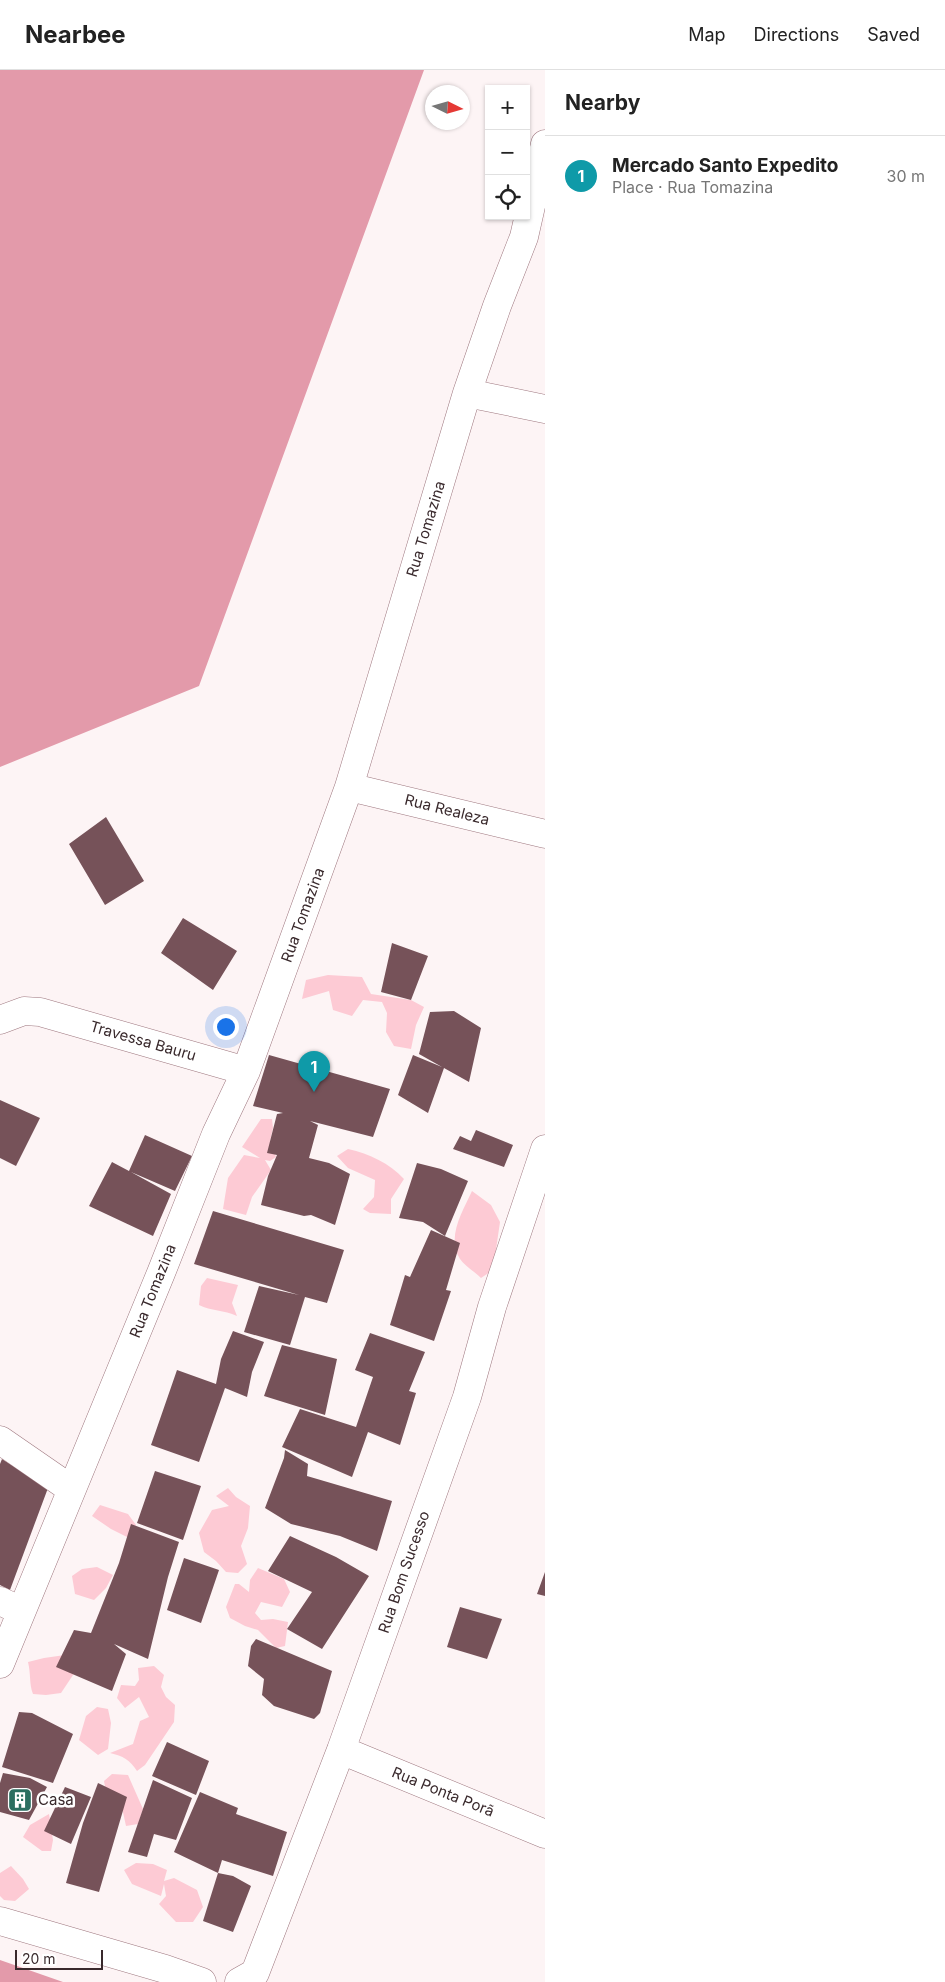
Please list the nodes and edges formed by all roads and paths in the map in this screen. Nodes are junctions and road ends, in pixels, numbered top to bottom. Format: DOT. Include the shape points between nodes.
graph roads {
  1 [pos="545,144"];
  2 [pos="467,393"];
  3 [pos="545,409"];
  4 [pos="349,787"];
  5 [pos="545,834"];
  6 [pos="0,1020"];
  7 [pos="246,1071"];
  8 [pos="545,1149"];
  9 [pos="0,1440"];
  10 [pos="71,1489"];
  11 [pos="10,1606"];
  12 [pos="0,1664"];
  13 [pos="341,1750"];
  14 [pos="545,1834"];
  15 [pos="0,1921"];
  16 [pos="202,1982"];
  17 [pos="239,1982"];
  1 -- 2 [label="street, Rua Tomazina" via="524,237"];
  2 -- 3 [label="street"];
  2 -- 4 [label="street, Rua Tomazina"];
  4 -- 5 [label="street, Rua Realeza"];
  4 -- 7 [label="street, Rua Tomazina"];
  6 -- 7 [label="street, Travessa Bauru" via="24,1012 40,1012"];
  7 -- 10 [label="street, Rua Tomazina" via="216,1134"];
  8 -- 13 [label="street, Rua Bom Sucesso" via="492,1307 467,1397"];
  9 -- 10 [label="street"];
  10 -- 11 [label="street, Rua Tomazina"];
  11 -- 12 [label="street, Rua Tomazina"];
  13 -- 14 [label="street, Rua Ponta Porã"];
  13 -- 17 [label="street, Rua Bom Sucesso" via="255,1973"];
  15 -- 16 [label="street"];
}
